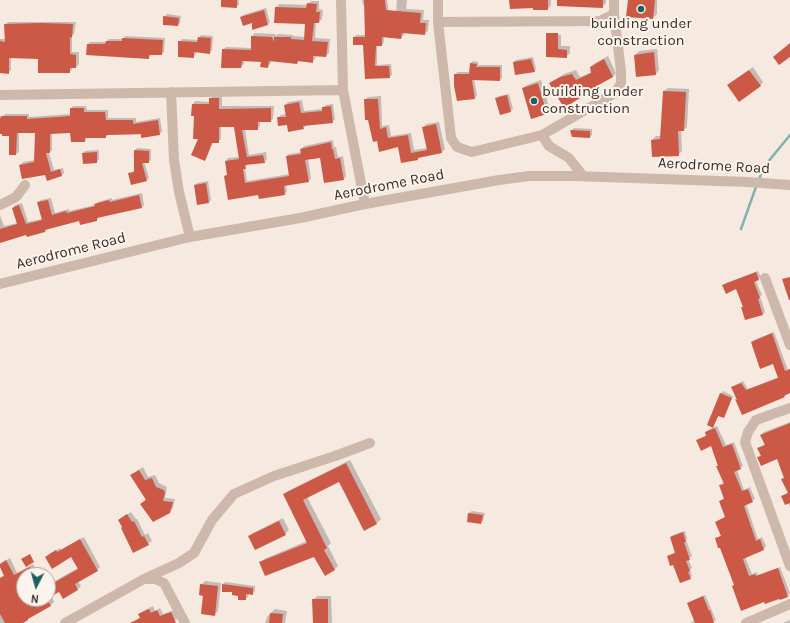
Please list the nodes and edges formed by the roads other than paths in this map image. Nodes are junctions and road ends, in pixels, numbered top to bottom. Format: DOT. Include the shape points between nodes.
graph roads {
  1 [pos="341,0"];
  2 [pos="438,0"];
  3 [pos="614,0"];
  4 [pos="614,14"];
  5 [pos="438,22"];
  6 [pos="342,90"];
  7 [pos="171,92"];
  8 [pos="0,95"];
  9 [pos="542,135"];
  10 [pos="583,176"];
  11 [pos="25,185"];
  12 [pos="787,185"];
  13 [pos="365,204"];
  14 [pos="0,205"];
  15 [pos="190,237"];
  16 [pos="765,278"];
  17 [pos="0,284"];
  18 [pos="790,346"];
  19 [pos="790,408"];
  20 [pos="370,443"];
  21 [pos="790,566"];
  22 [pos="144,579"];
  23 [pos="790,604"];
  24 [pos="750,622"];
  25 [pos="65,623"];
  26 [pos="185,623"];
  1 -- 6 [label="street"];
  2 -- 5 [label="street"];
  3 -- 4 [label="street"];
  4 -- 5 [label="street" via="600,21"];
  4 -- 9 [label="street" via="621,83 614,93"];
  5 -- 9 [label="street" via="451,138 457,147 472,152"];
  6 -- 7 [label="street"];
  6 -- 13 [label="street"];
  7 -- 8 [label="street"];
  7 -- 15 [label="street" via="174,160"];
  9 -- 10 [label="street" via="548,146 569,158"];
  10 -- 12 [label="street, Aerodrome Road"];
  10 -- 13 [label="street, Aerodrome Road" via="529,176"];
  11 -- 14 [label="street" via="16,197"];
  13 -- 15 [label="street, Aerodrome Road"];
  15 -- 17 [label="street, Aerodrome Road"];
  16 -- 18 [label="street"];
  19 -- 21 [label="street" via="756,420 745,442"];
  20 -- 22 [label="street" via="274,476 234,494 212,520 194,552 179,563"];
  22 -- 25 [label="street"];
  22 -- 26 [label="street" via="155,579 164,583"];
  23 -- 24 [label="street"];
}
